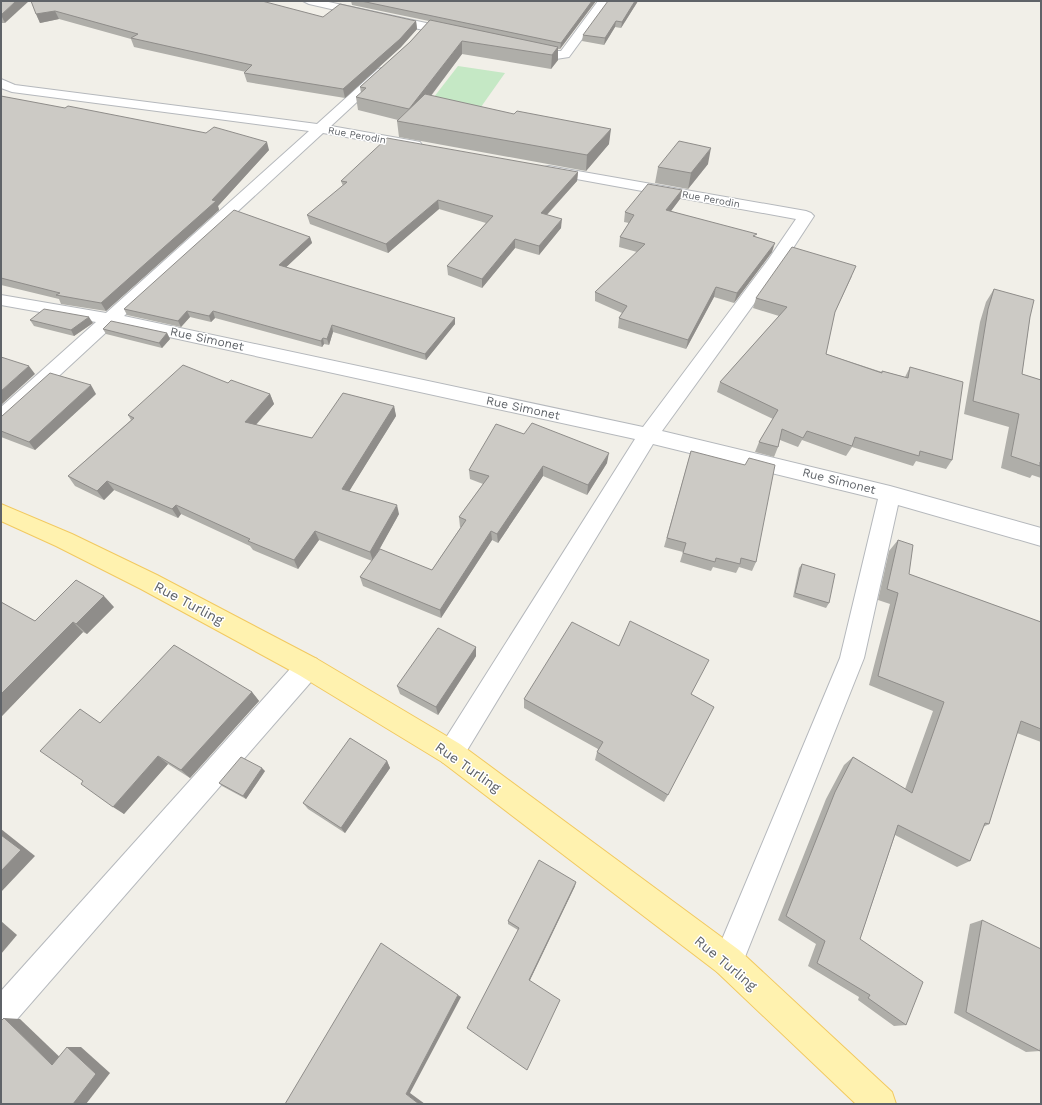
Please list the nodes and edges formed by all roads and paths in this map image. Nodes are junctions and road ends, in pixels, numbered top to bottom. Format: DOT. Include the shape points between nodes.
graph roads {
  1 [pos="309,1"];
  2 [pos="604,1"];
  3 [pos="428,27"];
  4 [pos="466,35"];
  5 [pos="415,42"];
  6 [pos="519,47"];
  7 [pos="394,61"];
  8 [pos="5,88"];
  9 [pos="320,128"];
  10 [pos="428,148"];
  11 [pos="537,167"];
  12 [pos="1,300"];
  13 [pos="111,318"];
  14 [pos="1,418"];
  15 [pos="648,435"];
  16 [pos="890,494"];
  17 [pos="1,512"];
  18 [pos="1041,537"];
  19 [pos="308,668"];
  20 [pos="450,753"];
  21 [pos="728,961"];
  22 [pos="1,1014"];
  23 [pos="880,1104"];
  1 -- 3 [label="street"];
  2 -- 6 [label="street" via="565,54 556,55"];
  3 -- 4 [label="street"];
  3 -- 5 [label="street"];
  7 -- 9 [label="street"];
  8 -- 9 [label="street, Rue Perodin"];
  9 -- 10 [label="street, Rue Perodin"];
  9 -- 13 [label="street"];
  11 -- 15 [label="street, Rue Perodin" via="806,216 774,264"];
  12 -- 13 [label="street, Rue Simonet"];
  13 -- 14 [label="street"];
  13 -- 15 [label="street, Rue Simonet"];
  15 -- 16 [label="street, Rue Simonet"];
  15 -- 20 [label="street"];
  16 -- 18 [label="street, Rue Simonet"];
  16 -- 21 [label="street" via="852,658"];
  17 -- 19 [label="main road, Rue Turling" via="149,582"];
  19 -- 20 [label="main road, Rue Turling"];
  19 -- 22 [label="street"];
  20 -- 21 [label="main road, Rue Turling"];
  21 -- 23 [label="main road, Rue Turling"];
}
